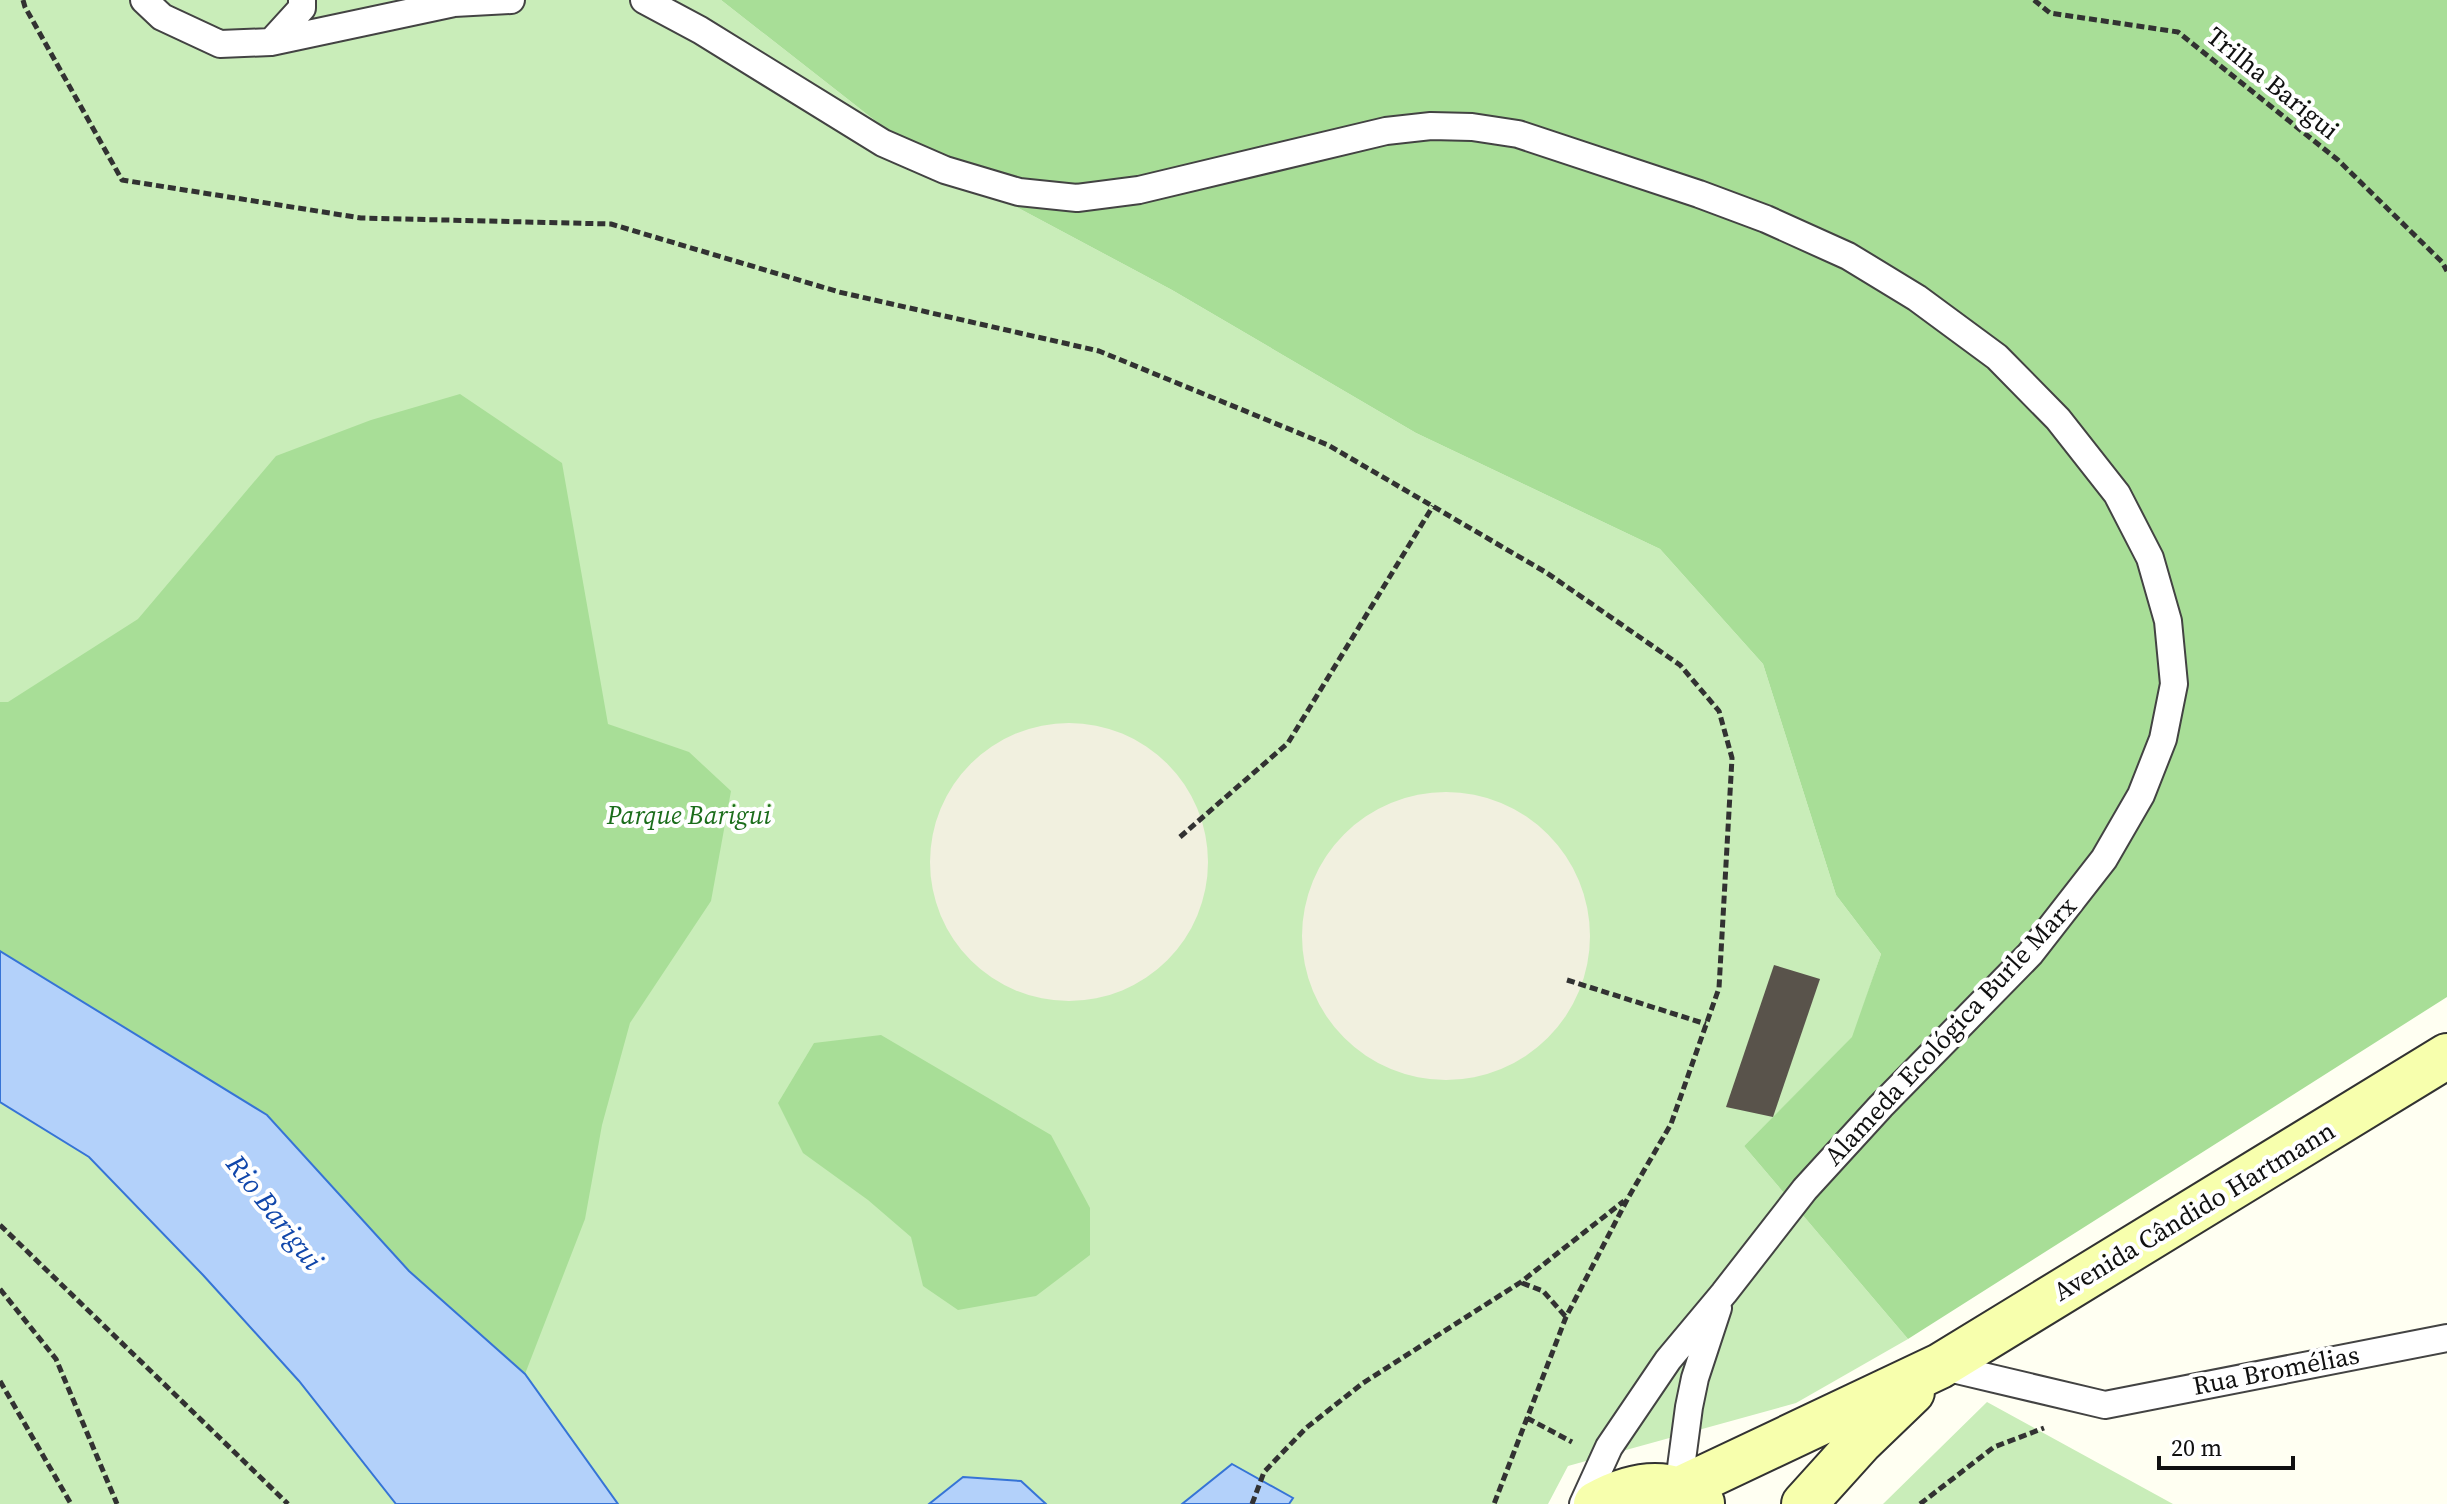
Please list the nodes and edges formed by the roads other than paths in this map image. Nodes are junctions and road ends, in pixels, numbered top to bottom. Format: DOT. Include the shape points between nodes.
graph roads {
  1 [pos="144,0"];
  2 [pos="302,0"];
  3 [pos="511,0"];
  4 [pos="644,0"];
  5 [pos="451,2"];
  6 [pos="271,42"];
  7 [pos="2447,1056"];
  8 [pos="1724,1293"];
  9 [pos="2447,1338"];
  10 [pos="1940,1366"];
  11 [pos="1691,1497"];
  12 [pos="1583,1504"];
  13 [pos="1596,1504"];
  14 [pos="1804,1504"];
  1 -- 6 [label="lane" via="162,17 220,44"];
  2 -- 6 [label="lane" via="302,8"];
  3 -- 5 [label="lane"];
  4 -- 8 [label="lane, Alameda Ecológica Burle Marx" via="883,143 945,170 1019,192 1077,198 1139,190 1386,131 1431,126 1518,134 1699,194 1848,256 1997,357 2058,419 2117,494 2150,558 2168,621 2174,684 2163,739 2141,795 2068,907 2011,974 1824,1167"];
  5 -- 6 [label="lane"];
  7 -- 10 [label="main road, Avenida Cândido Hartmann"];
  8 -- 11 [label="lane, Alameda Ecológica Burle Marx" via="1689,1407"];
  8 -- 12 [label="lane, Alameda Ecológica Burle Marx" via="1637,1404 1609,1447"];
  9 -- 10 [label="lane, Rua Bromélias" via="2105,1405"];
  10 -- 11 [label="main road, Avenida Cândido Hartmann"];
  10 -- 14 [label="main road, Avenida Cândido Hartmann"];
  11 -- 13 [label="main road" via="1648,1486 1618,1492"];
}
